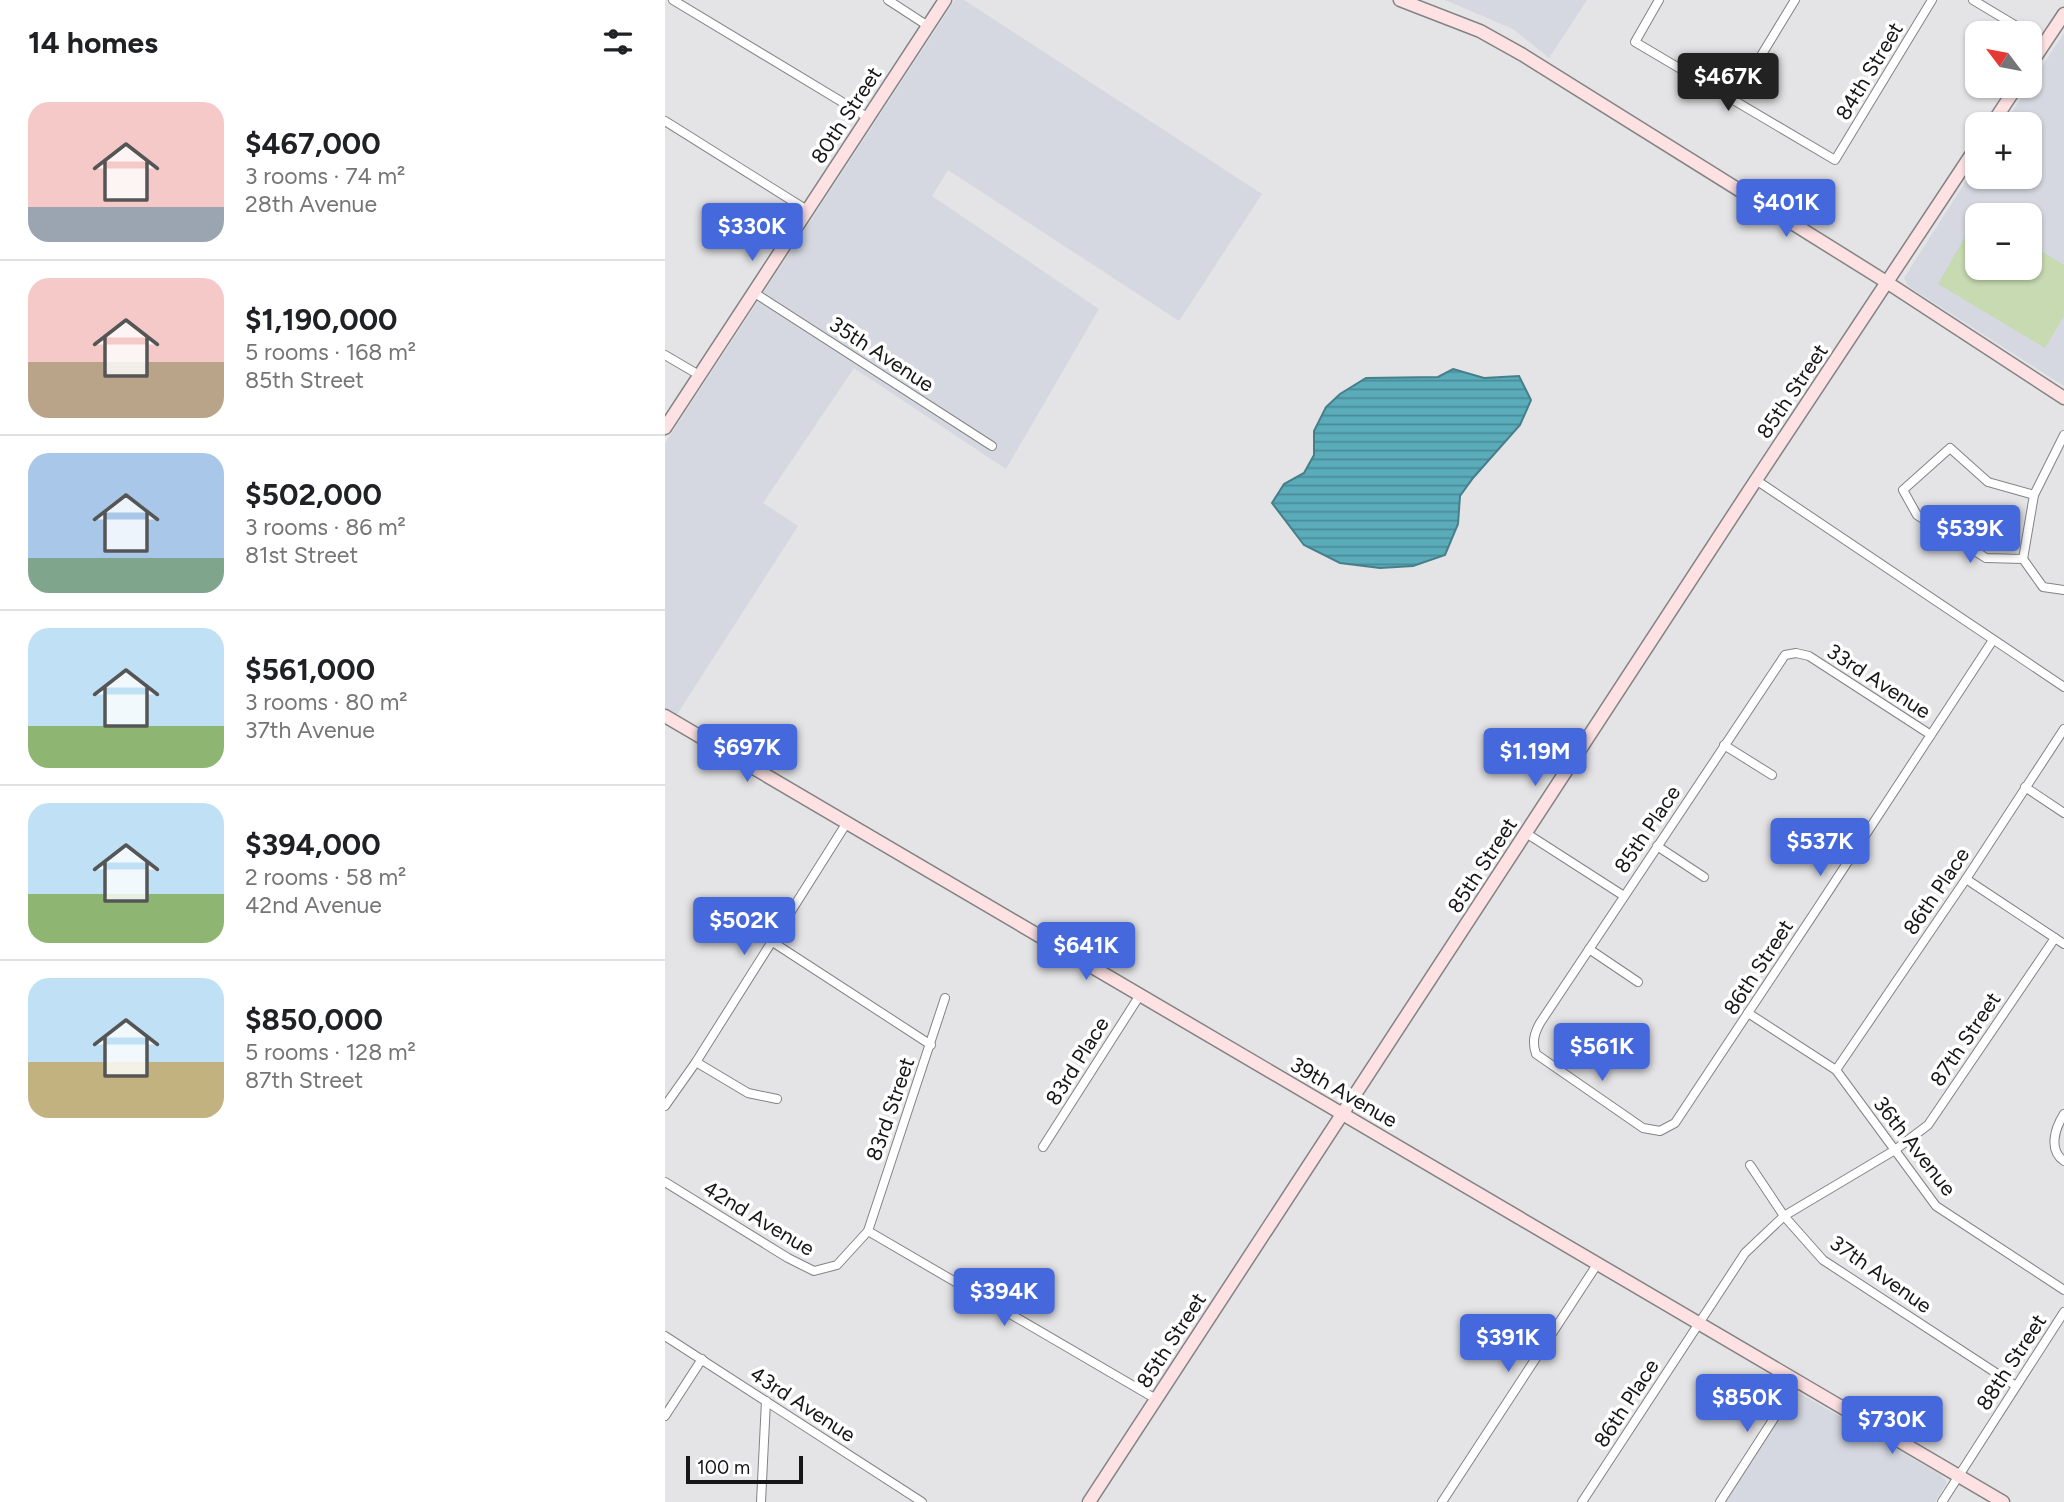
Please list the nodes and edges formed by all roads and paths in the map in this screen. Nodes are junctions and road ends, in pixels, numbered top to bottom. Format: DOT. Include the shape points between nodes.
graph roads {
  1 [pos="673,0"];
  2 [pos="888,0"];
  3 [pos="946,0"];
  4 [pos="1400,0"];
  5 [pos="1659,0"];
  6 [pos="1795,0"];
  7 [pos="1932,0"];
  8 [pos="1973,0"];
  9 [pos="2064,14"];
  10 [pos="2008,21"];
  11 [pos="928,26"];
  12 [pos="2042,41"];
  13 [pos="2045,43"];
  14 [pos="2042,47"];
  15 [pos="1734,100"];
  16 [pos="867,117"];
  17 [pos="665,121"];
  18 [pos="1965,164"];
  19 [pos="807,210"];
  20 [pos="1888,283"];
  21 [pos="753,292"];
  22 [pos="665,355"];
  23 [pos="699,375"];
  24 [pos="2064,398"];
  25 [pos="665,428"];
  26 [pos="2064,435"];
  27 [pos="992,446"];
  28 [pos="1756,480"];
  29 [pos="2034,495"];
  30 [pos="2023,559"];
  31 [pos="2064,590"];
  32 [pos="1993,640"];
  33 [pos="1809,656"];
  34 [pos="2064,687"];
  35 [pos="665,716"];
  36 [pos="2064,729"];
  37 [pos="1931,735"];
  38 [pos="1724,745"];
  39 [pos="1772,775"];
  40 [pos="2025,787"];
  41 [pos="2064,813"];
  42 [pos="846,824"];
  43 [pos="1526,832"];
  44 [pos="1657,846"];
  45 [pos="1704,877"];
  46 [pos="1966,878"];
  47 [pos="1624,896"];
  48 [pos="2055,938"];
  49 [pos="771,941"];
  50 [pos="2064,944"];
  51 [pos="1589,949"];
  52 [pos="1638,982"];
  53 [pos="1140,995"];
  54 [pos="945,998"];
  55 [pos="1748,1013"];
  56 [pos="931,1045"];
  57 [pos="696,1062"];
  58 [pos="1836,1070"];
  59 [pos="777,1099"];
  60 [pos="665,1106"];
  61 [pos="1343,1114"];
  62 [pos="2064,1114"];
  63 [pos="1660,1131"];
  64 [pos="1043,1147"];
  65 [pos="1895,1150"];
  66 [pos="2064,1161"];
  67 [pos="1750,1165"];
  68 [pos="665,1182"];
  69 [pos="1784,1216"];
  70 [pos="867,1231"];
  71 [pos="1598,1263"];
  72 [pos="2064,1290"];
  73 [pos="2064,1312"];
  74 [pos="1699,1322"];
  75 [pos="665,1336"];
  76 [pos="702,1359"];
  77 [pos="1798,1381"];
  78 [pos="2016,1386"];
  79 [pos="1156,1399"];
  80 [pos="766,1401"];
  81 [pos="665,1416"];
  82 [pos="1958,1476"];
  83 [pos="761,1502"];
  84 [pos="922,1502"];
  85 [pos="1089,1502"];
  86 [pos="1442,1502"];
  87 [pos="1582,1502"];
  88 [pos="1720,1502"];
  89 [pos="1941,1502"];
  90 [pos="2003,1502"];
  1 -- 16 [label="street"];
  2 -- 11 [label="street"];
  3 -- 11 [label="street, 80th Street"];
  4 -- 20 [label="street" via="1480,31 1523,55"];
  5 -- 15 [label="street" via="1635,42"];
  6 -- 15 [label="street"];
  7 -- 15 [label="street, 84th Street" via="1835,160"];
  8 -- 10 [label="street"];
  9 -- 13 [label="street"];
  11 -- 16 [label="street, 80th Street"];
  12 -- 13 [label="street"];
  13 -- 14 [label="street"];
  16 -- 19 [label="street, 80th Street"];
  17 -- 19 [label="street"];
  18 -- 20 [label="street, 85th Street"];
  19 -- 21 [label="street, 80th Street"];
  20 -- 24 [label="street"];
  20 -- 28 [label="street, 85th Street"];
  21 -- 23 [label="street, 80th Street"];
  21 -- 27 [label="street, 35th Avenue"];
  22 -- 23 [label="street"];
  23 -- 25 [label="street, 80th Street"];
  26 -- 29 [label="street"];
  28 -- 32 [label="street"];
  28 -- 43 [label="street, 85th Street"];
  29 -- 30 [label="street"];
  29 -- 30 [label="street" via="1988,482 1950,448 1903,490 1917,515 1986,558"];
  30 -- 31 [label="street" via="2043,587"];
  32 -- 34 [label="street"];
  32 -- 37 [label="street, 86th Street"];
  33 -- 37 [label="street, 33rd Avenue"];
  33 -- 38 [label="street, 85th Place" via="1785,655"];
  35 -- 42 [label="street, 39th Avenue"];
  36 -- 40 [label="street, 86th Place"];
  37 -- 55 [label="street, 86th Street"];
  38 -- 39 [label="street"];
  38 -- 44 [label="street, 85th Place"];
  40 -- 41 [label="street"];
  40 -- 46 [label="street, 86th Place"];
  42 -- 49 [label="street"];
  42 -- 53 [label="street, 39th Avenue"];
  43 -- 47 [label="street"];
  43 -- 61 [label="street, 85th Street"];
  44 -- 45 [label="street"];
  44 -- 47 [label="street, 85th Place"];
  46 -- 48 [label="street"];
  46 -- 58 [label="street, 86th Place"];
  47 -- 51 [label="street, 85th Place"];
  48 -- 50 [label="street"];
  48 -- 65 [label="street, 87th Street" via="1928,1125"];
  49 -- 56 [label="street"];
  49 -- 57 [label="street"];
  51 -- 52 [label="street"];
  51 -- 63 [label="street, 85th Place" via="1534,1034 1536,1054 1643,1128"];
  53 -- 61 [label="street, 39th Avenue"];
  53 -- 64 [label="street, 83rd Place"];
  54 -- 56 [label="street, 83rd Street"];
  55 -- 58 [label="street, 36th Avenue"];
  55 -- 63 [label="street, 86th Street" via="1675,1123"];
  56 -- 70 [label="street, 83rd Street"];
  57 -- 59 [label="street" via="748,1093"];
  57 -- 60 [label="street"];
  58 -- 65 [label="street, 36th Avenue"];
  61 -- 71 [label="street, 39th Avenue"];
  61 -- 79 [label="street, 85th Street"];
  62 -- 66 [label="street" via="2054,1143"];
  65 -- 69 [label="street, 87th Street"];
  65 -- 72 [label="street, 36th Avenue" via="1936,1206"];
  67 -- 69 [label="street, 37th Avenue"];
  68 -- 70 [label="street, 42nd Avenue" via="814,1271 837,1265"];
  69 -- 74 [label="street, 86th Place" via="1745,1253"];
  69 -- 78 [label="street, 37th Avenue" via="1823,1260"];
  70 -- 79 [label="street"];
  71 -- 74 [label="street, 39th Avenue"];
  71 -- 86 [label="street"];
  73 -- 78 [label="street, 88th Street"];
  74 -- 77 [label="street, 39th Avenue"];
  74 -- 87 [label="street, 86th Place"];
  75 -- 76 [label="street, 43rd Avenue"];
  76 -- 80 [label="street, 43rd Avenue"];
  76 -- 81 [label="street"];
  77 -- 82 [label="street, 39th Avenue"];
  77 -- 88 [label="street"];
  78 -- 82 [label="street, 88th Street"];
  79 -- 85 [label="street, 85th Street"];
  80 -- 83 [label="street"];
  80 -- 84 [label="street, 43rd Avenue"];
  82 -- 89 [label="street, 88th Street"];
  82 -- 90 [label="street, 39th Avenue"];
}
